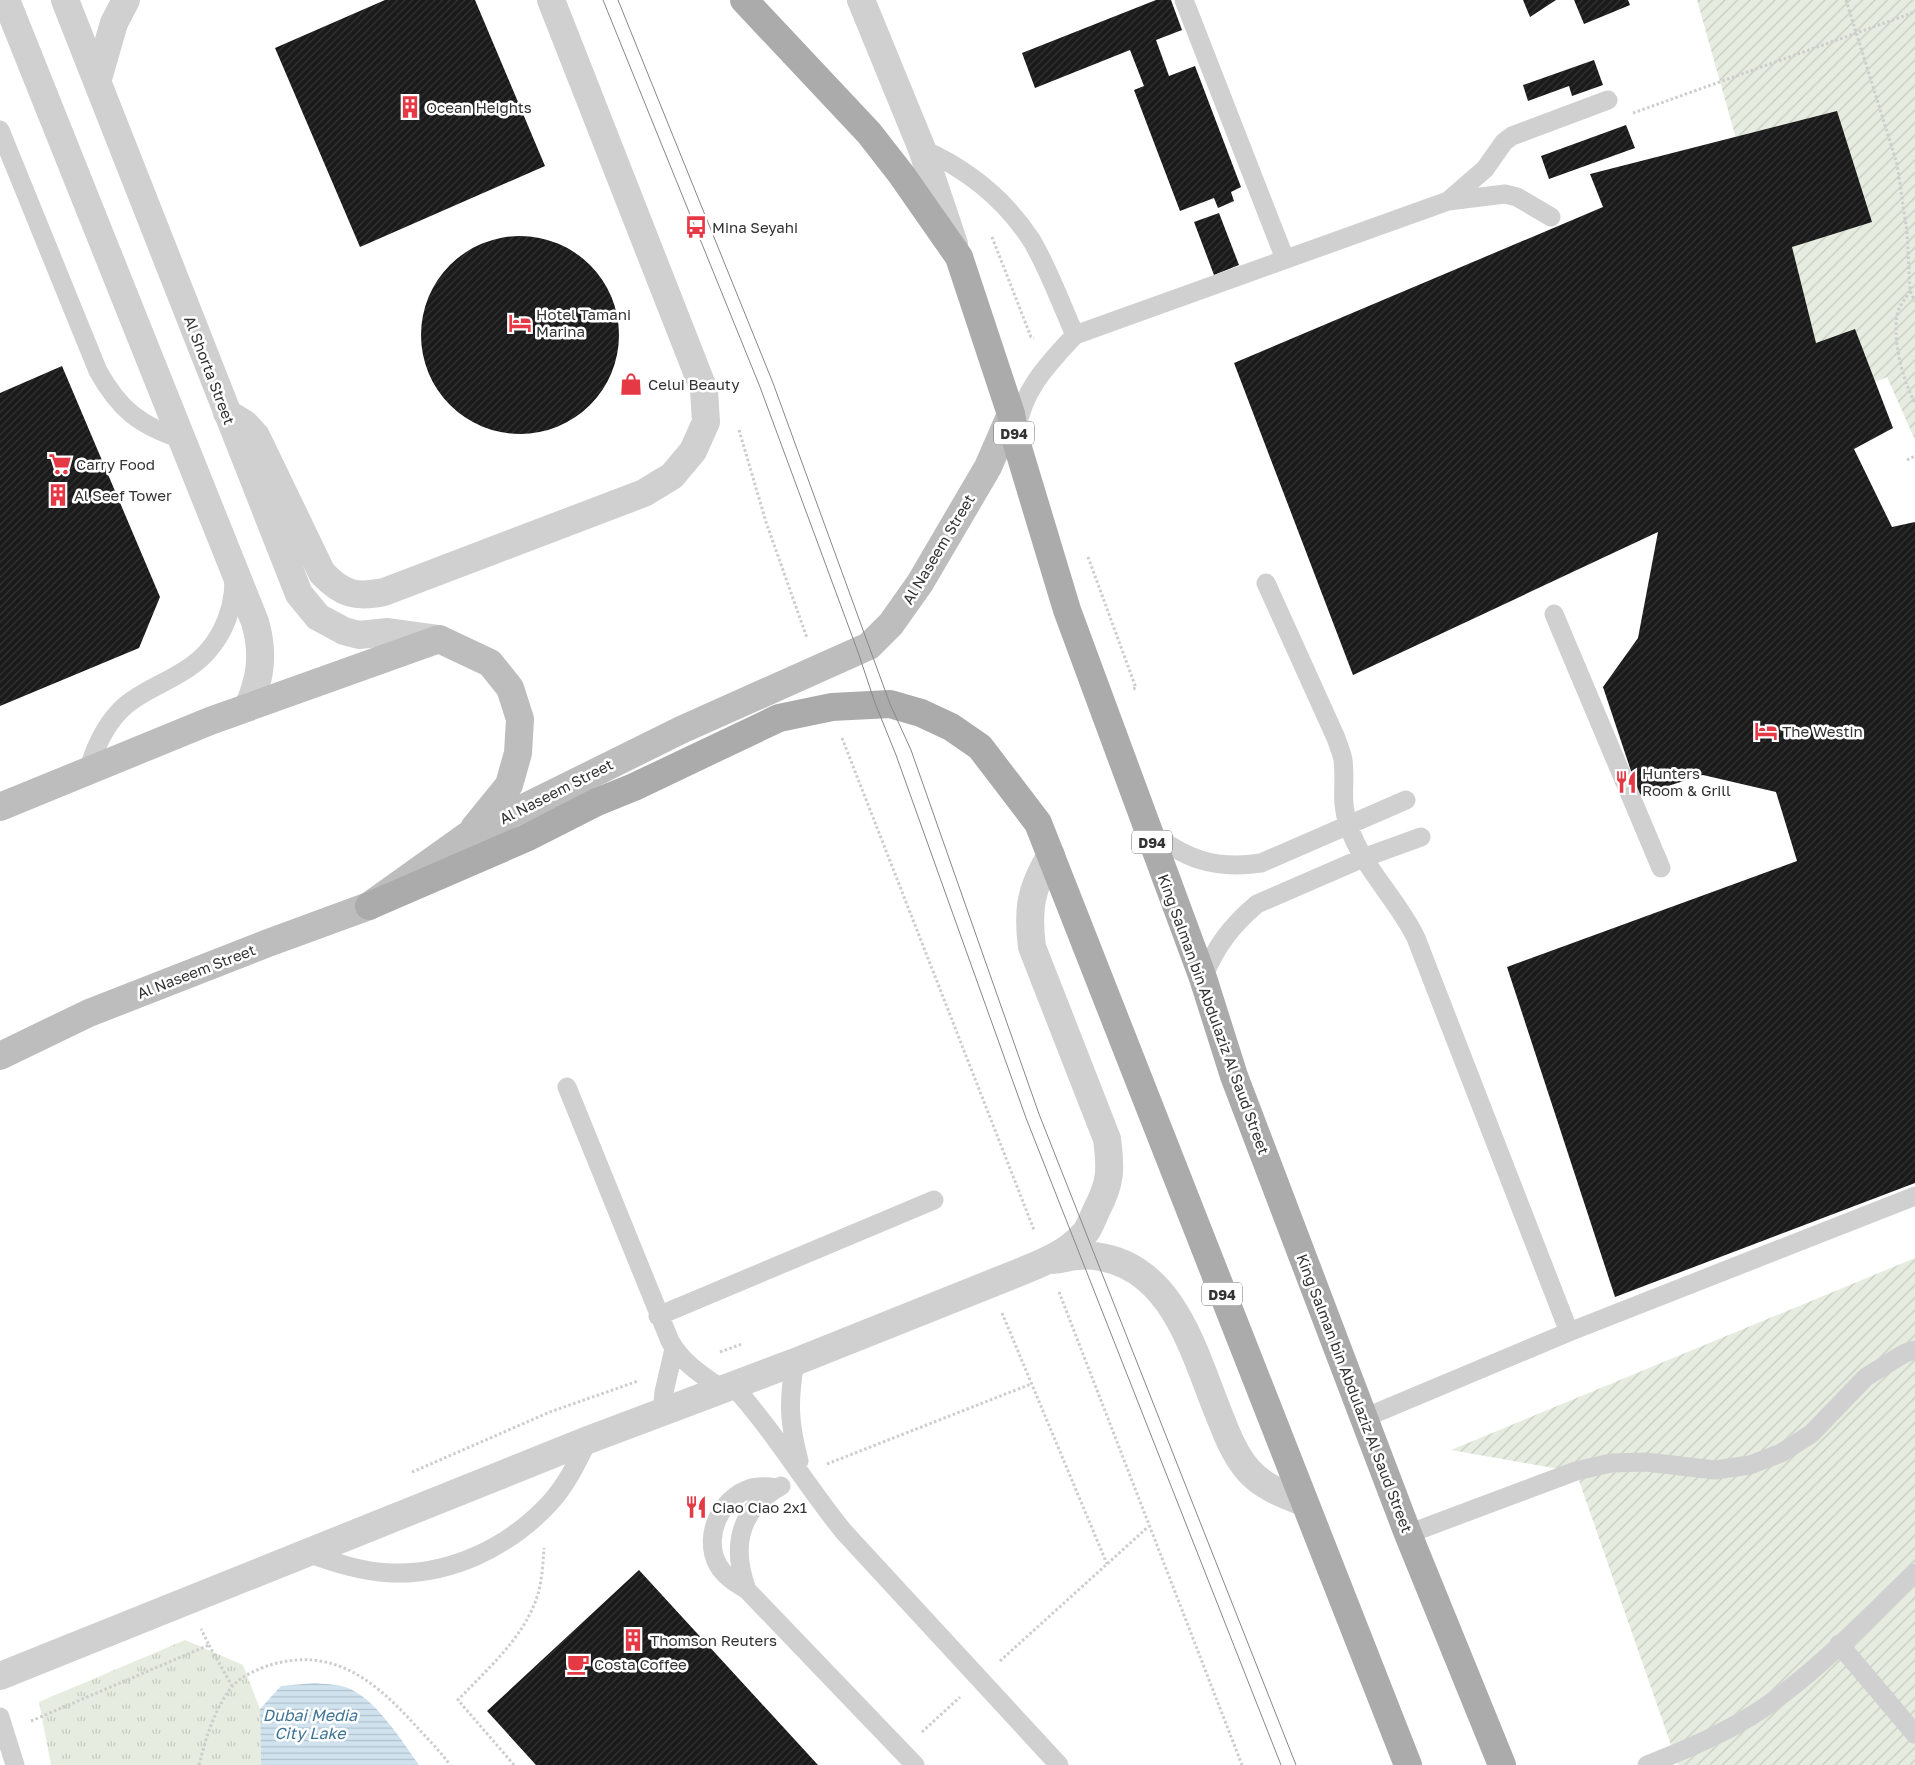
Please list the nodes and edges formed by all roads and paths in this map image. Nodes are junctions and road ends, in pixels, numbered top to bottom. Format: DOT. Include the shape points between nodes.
graph roads {
  1 [pos="6,0"];
  2 [pos="65,0"];
  3 [pos="126,0"];
  4 [pos="551,0"];
  5 [pos="744,0"];
  6 [pos="861,0"];
  7 [pos="1184,0"];
  8 [pos="1846,0"];
  9 [pos="1915,12"];
  10 [pos="1858,33"];
  11 [pos="97,82"];
  12 [pos="1608,100"];
  13 [pos="2,140"];
  14 [pos="922,150"];
  15 [pos="1448,201"];
  16 [pos="1551,217"];
  17 [pos="959,257"];
  18 [pos="1285,259"];
  19 [pos="1910,290"];
  20 [pos="1915,302"];
  21 [pos="1075,335"];
  22 [pos="1915,402"];
  23 [pos="227,413"];
  24 [pos="1010,414"];
  25 [pos="182,439"];
  26 [pos="1016,441"];
  27 [pos="1915,456"];
  28 [pos="1907,460"];
  29 [pos="766,522"];
  30 [pos="234,570"];
  31 [pos="1266,583"];
  32 [pos="1554,614"];
  33 [pos="439,639"];
  34 [pos="818,669"];
  35 [pos="248,707"];
  36 [pos="88,771"];
  37 [pos="1406,800"];
  38 [pos="0,807"];
  39 [pos="1348,826"];
  40 [pos="1147,828"];
  41 [pos="468,836"];
  42 [pos="1421,837"];
  43 [pos="1051,855"];
  44 [pos="1363,858"];
  45 [pos="1662,868"];
  46 [pos="369,906"];
  47 [pos="1203,978"];
  48 [pos="0,1056"];
  49 [pos="567,1086"];
  50 [pos="1915,1196"];
  51 [pos="934,1200"];
  52 [pos="1047,1262"];
  53 [pos="990,1284"];
  54 [pos="658,1316"];
  55 [pos="1569,1332"];
  56 [pos="674,1349"];
  57 [pos="1915,1350"];
  58 [pos="795,1362"];
  59 [pos="1031,1384"];
  60 [pos="728,1387"];
  61 [pos="662,1413"];
  62 [pos="1364,1418"];
  63 [pos="588,1440"];
  64 [pos="802,1474"];
  65 [pos="778,1488"];
  66 [pos="1303,1502"];
  67 [pos="549,1504"];
  68 [pos="1149,1526"];
  69 [pos="1408,1534"];
  70 [pos="308,1553"];
  71 [pos="1107,1564"];
  72 [pos="1915,1572"];
  73 [pos="747,1590"];
  74 [pos="1839,1644"];
  75 [pos="209,1645"];
  76 [pos="980,1679"];
  77 [pos="1,1680"];
  78 [pos="232,1686"];
  79 [pos="0,1717"];
  80 [pos="1915,1734"];
  81 [pos="901,1751"];
  82 [pos="15,1765"];
  83 [pos="200,1765"];
  84 [pos="450,1765"];
  85 [pos="514,1765"];
  86 [pos="915,1765"];
  87 [pos="1059,1765"];
  88 [pos="1408,1765"];
  89 [pos="1502,1765"];
  90 [pos="1647,1765"];
  1 -- 25 [label="street"];
  2 -- 11 [label="street, Al Shorta Street"];
  3 -- 11 [label="street" via="114,23"];
  4 -- 23 [label="street" via="704,390 706,422 693,451 672,476 644,493 367,596 349,594 334,586 322,573 256,436 245,424"];
  5 -- 17 [label="main road, King Salman bin Abdulaziz Al Saud Street / D94" via="869,133"];
  6 -- 14 [label="street"];
  7 -- 18 [label="lane"];
  8 -- 10 [label="path"];
  9 -- 10 [label="path"];
  10 -- 12 [label="path" via="1626,116 1618,96"];
  10 -- 19 [label="path" via="1897,164 1907,232"];
  11 -- 23 [label="street, Al Shorta Street"];
  12 -- 15 [label="lane" via="1512,136 1485,169"];
  13 -- 25 [label="lane" via="109,390 123,408 140,421"];
  14 -- 17 [label="street"];
  14 -- 21 [label="lane" via="973,177 1015,218 1032,242"];
  15 -- 16 [label="lane" via="1505,194"];
  15 -- 18 [label="lane"];
  17 -- 24 [label="main road, King Salman bin Abdulaziz Al Saud Street / D94"];
  18 -- 21 [label="lane"];
  19 -- 20 [label="path"];
  19 -- 22 [label="path" via="1897,313 1897,342 1902,369"];
  21 -- 26 [label="lane" via="1030,389 1020,411"];
  23 -- 33 [label="street, Al Shorta Street" via="299,594 307,606 330,625 359,635 388,632"];
  24 -- 26 [label="main road, King Salman bin Abdulaziz Al Saud Street / D94"];
  24 -- 34 [label="main road, Al Naseem Street" via="988,467 907,603 869,646"];
  25 -- 30 [label="street"];
  26 -- 40 [label="main road, King Salman bin Abdulaziz Al Saud Street / D94" via="1066,610"];
  27 -- 28 [label="path"];
  29 -- 34 [label="path"];
  30 -- 35 [label="street" via="255,622 260,648 260,674"];
  30 -- 36 [label="lane" via="231,610 212,646 182,672 125,706 102,736"];
  31 -- 39 [label="lane" via="1336,738 1343,759 1342,794"];
  32 -- 45 [label="lane"];
  33 -- 35 [label="main road"];
  33 -- 41 [label="main road" via="490,663 510,688 520,719 518,753 509,785"];
  34 -- 41 [label="main road, Al Naseem Street" via="663,738"];
  35 -- 36 [label="main road"];
  36 -- 38 [label="main road"];
  37 -- 39 [label="lane"];
  39 -- 40 [label="lane" via="1261,863 1244,866 1206,863 1188,856"];
  39 -- 44 [label="lane"];
  40 -- 47 [label="main road, King Salman bin Abdulaziz Al Saud Street / D94"];
  41 -- 46 [label="main road, Al Naseem Street"];
  42 -- 44 [label="lane"];
  43 -- 46 [label="main road, D94" via="1038,823 980,747 921,713 890,704 832,708 778,718 526,838"];
  43 -- 52 [label="street" via="1038,875 1030,899 1032,946 1107,1138 1110,1163 1108,1188 1086,1232"];
  43 -- 66 [label="main road, D94"];
  44 -- 47 [label="lane" via="1257,904 1218,946"];
  44 -- 55 [label="lane" via="1405,915 1416,938"];
  46 -- 48 [label="main road, Al Naseem Street" via="89,1013"];
  47 -- 62 [label="main road, King Salman bin Abdulaziz Al Saud Street / D94" via="1234,1076"];
  49 -- 54 [label="lane"];
  50 -- 55 [label="lane"];
  51 -- 54 [label="lane"];
  52 -- 53 [label="street"];
  52 -- 66 [label="street" via="1080,1255 1095,1256 1121,1262 1144,1275 1163,1293 1177,1315 1231,1443 1248,1470 1273,1490"];
  53 -- 58 [label="street"];
  53 -- 59 [label="path"];
  54 -- 56 [label="lane"];
  55 -- 62 [label="lane"];
  56 -- 60 [label="lane" via="688,1364"];
  56 -- 61 [label="lane"];
  57 -- 69 [label="lane" via="1904,1353 1866,1377 1811,1434 1781,1453 1750,1465 1715,1470 1646,1462 1611,1463 1576,1472"];
  58 -- 60 [label="street"];
  58 -- 64 [label="lane" via="789,1396 791,1430"];
  59 -- 64 [label="path"];
  59 -- 71 [label="path"];
  60 -- 61 [label="street"];
  60 -- 64 [label="lane" via="776,1435"];
  61 -- 63 [label="street"];
  62 -- 69 [label="main road, King Salman bin Abdulaziz Al Saud Street / D94"];
  63 -- 67 [label="lane" via="571,1474"];
  63 -- 70 [label="street"];
  64 -- 65 [label="lane"];
  64 -- 76 [label="lane" via="844,1532"];
  65 -- 73 [label="lane" via="749,1514 741,1532 738,1552"];
  65 -- 73 [label="lane" via="758,1486 739,1493 724,1506 714,1524 712,1544 718,1564 730,1580"];
  66 -- 88 [label="main road, D94"];
  67 -- 70 [label="lane" via="516,1534 478,1556 436,1569 393,1573 349,1568"];
  67 -- 85 [label="path" via="538,1596 527,1622 458,1700"];
  68 -- 71 [label="path"];
  69 -- 89 [label="main road, King Salman bin Abdulaziz Al Saud Street / D94"];
  70 -- 77 [label="street"];
  71 -- 76 [label="path"];
  72 -- 74 [label="lane"];
  73 -- 81 [label="lane"];
  74 -- 80 [label="lane"];
  74 -- 90 [label="lane" via="1790,1689 1762,1709 1706,1741"];
  75 -- 78 [label="path"];
  76 -- 81 [label="path"];
  76 -- 87 [label="lane"];
  78 -- 83 [label="path" via="209,1728"];
  78 -- 84 [label="path" via="257,1670 286,1660 316,1660 346,1667 371,1682 394,1702"];
  79 -- 82 [label="lane"];
  81 -- 86 [label="lane"];
}
